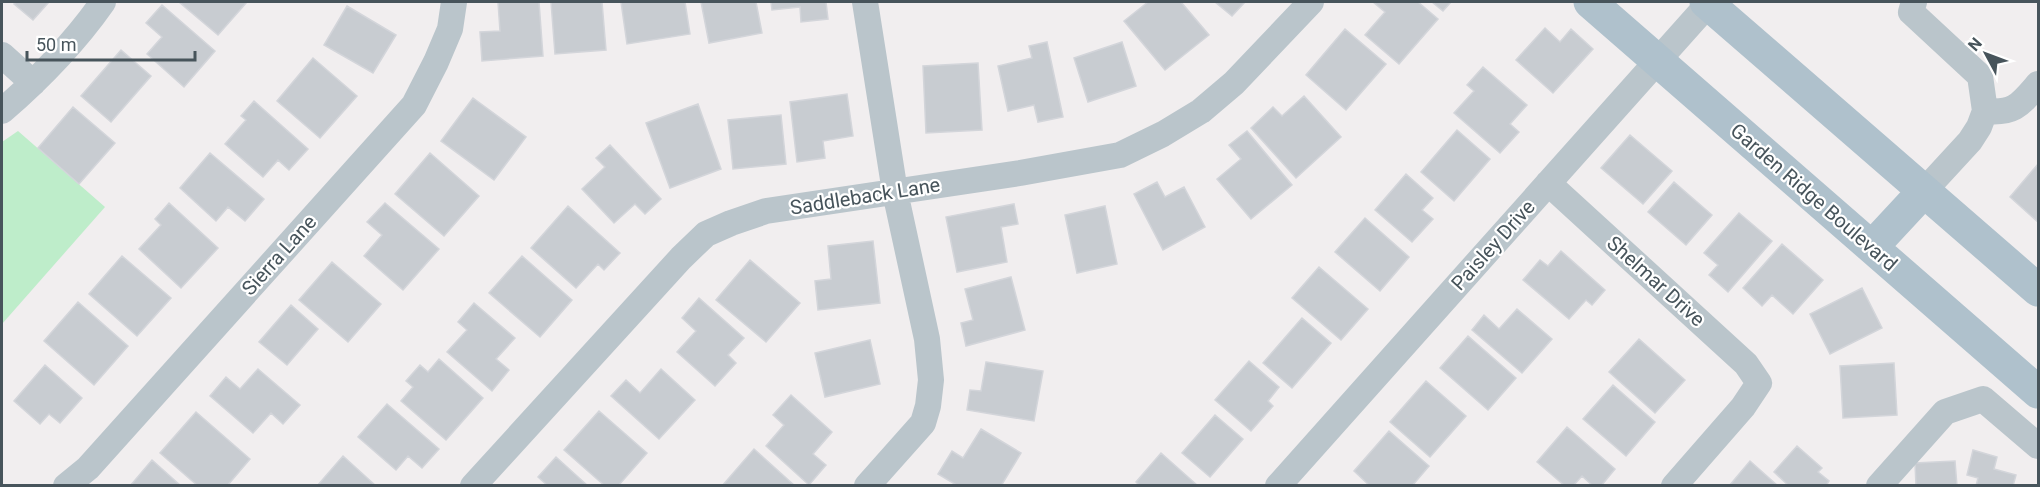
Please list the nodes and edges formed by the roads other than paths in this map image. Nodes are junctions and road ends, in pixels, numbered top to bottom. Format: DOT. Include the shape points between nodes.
graph roads {
  1 [pos="103,2"];
  2 [pos="454,2"];
  3 [pos="865,2"];
  4 [pos="1311,2"];
  5 [pos="1590,2"];
  6 [pos="1708,2"];
  7 [pos="1906,5"];
  8 [pos="2,55"];
  9 [pos="1658,61"];
  10 [pos="33,83"];
  11 [pos="2038,84"];
  12 [pos="2,111"];
  13 [pos="1985,111"];
  14 [pos="1548,183"];
  15 [pos="1924,191"];
  16 [pos="895,192"];
  17 [pos="1872,248"];
  18 [pos="2038,290"];
  19 [pos="2038,392"];
  20 [pos="2038,446"];
  21 [pos="66,486"];
  22 [pos="473,486"];
  23 [pos="867,486"];
  24 [pos="1278,486"];
  25 [pos="1674,486"];
  26 [pos="1879,486"];
  1 -- 10 [label="street"];
  2 -- 21 [label="street, Sierra Lane" via="450,28 414,105 88,468"];
  3 -- 16 [label="street"];
  4 -- 16 [label="street, Saddleback Lane" via="1234,83 1201,111 1120,154"];
  5 -- 9 [label="main road, Garden Ridge Boulevard"];
  6 -- 9 [label="street, Paisley Drive"];
  6 -- 15 [label="main road"];
  7 -- 13 [label="street" via="1980,76"];
  8 -- 10 [label="street"];
  9 -- 14 [label="street, Paisley Drive"];
  9 -- 17 [label="main road, Garden Ridge Boulevard"];
  10 -- 12 [label="street"];
  11 -- 13 [label="street" via="2019,106 2002,113"];
  13 -- 15 [label="street" via="1970,141"];
  14 -- 24 [label="street, Paisley Drive"];
  14 -- 25 [label="street, Shelmar Drive" via="1746,364 1759,383"];
  15 -- 17 [label="main road"];
  15 -- 18 [label="main road"];
  16 -- 22 [label="street, Saddleback Lane" via="766,211 706,234"];
  16 -- 23 [label="street" via="927,339 931,380 923,423"];
  17 -- 19 [label="main road, Garden Ridge Boulevard"];
  20 -- 26 [label="street" via="1983,399 1945,412"];
}
